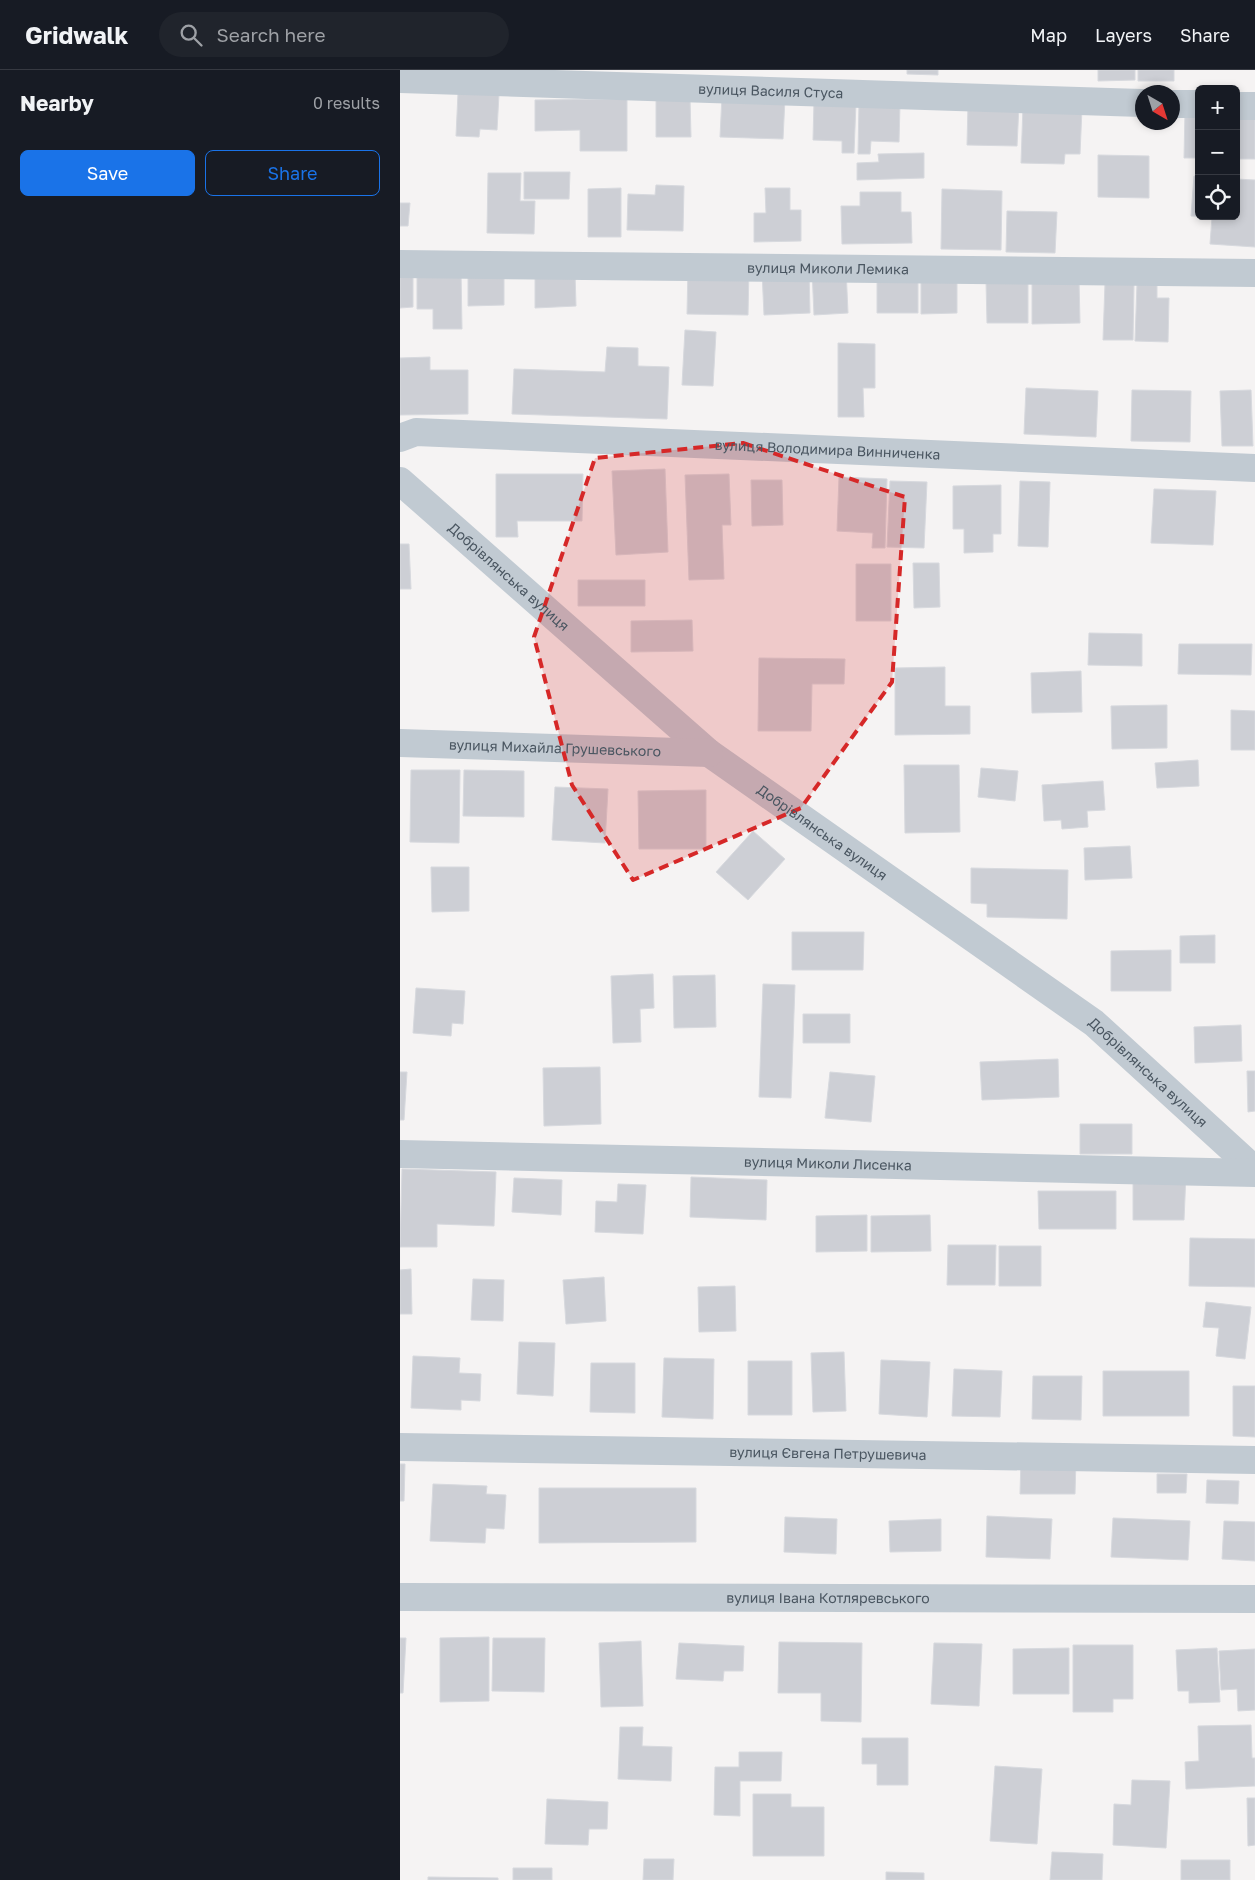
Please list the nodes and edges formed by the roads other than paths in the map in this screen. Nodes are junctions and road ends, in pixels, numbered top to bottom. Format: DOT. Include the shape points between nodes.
graph roads {
  1 [pos="400,79"];
  2 [pos="1135,103"];
  3 [pos="1180,104"];
  4 [pos="1195,104"];
  5 [pos="1240,106"];
  6 [pos="1255,106"];
  7 [pos="400,264"];
  8 [pos="1255,273"];
  9 [pos="400,438"];
  10 [pos="1255,468"];
  11 [pos="400,481"];
  12 [pos="400,743"];
  13 [pos="709,753"];
  14 [pos="400,1154"];
  15 [pos="1255,1172"];
  16 [pos="400,1447"];
  17 [pos="1255,1460"];
  18 [pos="400,1597"];
  19 [pos="1255,1599"];
  1 -- 2 [label="street, вулиця Василя Стуса"];
  3 -- 4 [label="street"];
  5 -- 6 [label="street"];
  7 -- 8 [label="street, вулиця Миколи Лемика"];
  9 -- 10 [label="street, вулиця Володимира Винниченка" via="416,432"];
  11 -- 13 [label="street, Добрівлянська вулиця"];
  12 -- 13 [label="street, вулиця Михайла Грушевського"];
  13 -- 15 [label="street, Добрівлянська вулиця" via="1094,1022"];
  14 -- 15 [label="street, вулиця Миколи Лисенка"];
  16 -- 17 [label="street, вулиця Євгена Петрушевича"];
  18 -- 19 [label="street, вулиця Івана Котляревського"];
}
